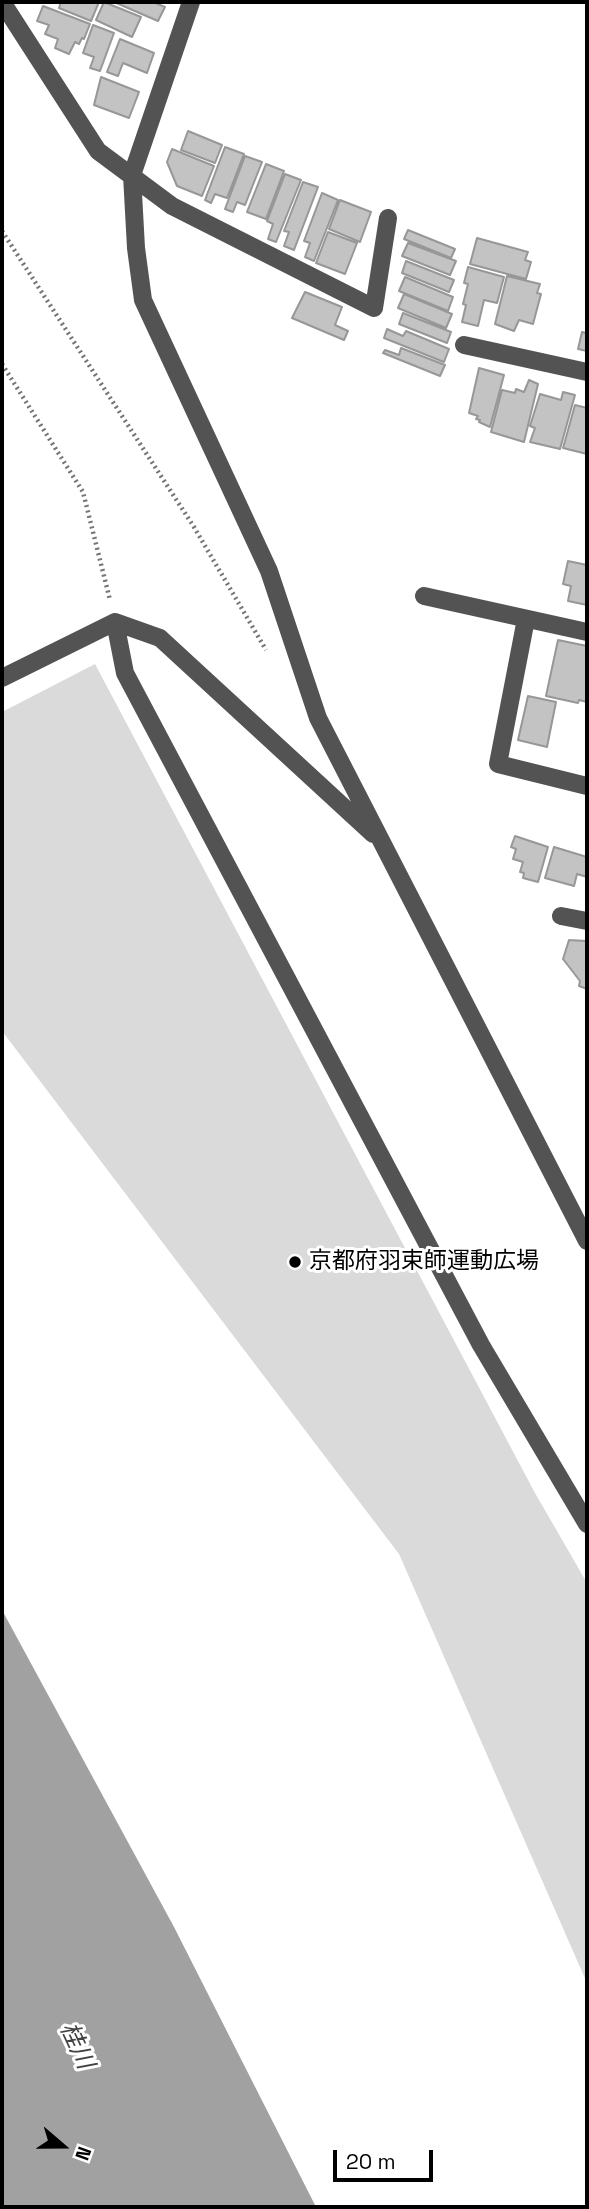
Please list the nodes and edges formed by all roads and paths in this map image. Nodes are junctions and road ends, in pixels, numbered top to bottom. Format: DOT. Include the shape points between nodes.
graph roads {
  1 [pos="2,2"];
  2 [pos="191,2"];
  3 [pos="132,175"];
  4 [pos="388,218"];
  5 [pos="2,231"];
  6 [pos="464,345"];
  7 [pos="2,364"];
  8 [pos="587,372"];
  9 [pos="424,596"];
  10 [pos="526,619"];
  11 [pos="115,622"];
  12 [pos="587,632"];
  13 [pos="272,661"];
  14 [pos="2,678"];
  15 [pos="587,786"];
  16 [pos="380,841"];
  17 [pos="561,916"];
  18 [pos="587,921"];
  19 [pos="587,1241"];
  20 [pos="587,1524"];
  1 -- 3 [label="street" via="98,151"];
  2 -- 3 [label="street"];
  3 -- 4 [label="street" via="172,206 374,308"];
  3 -- 16 [label="street" via="142,300 269,571 318,718"];
  5 -- 13 [label="path" via="194,527"];
  6 -- 8 [label="street"];
  7 -- 11 [label="path" via="83,492"];
  9 -- 10 [label="street"];
  10 -- 12 [label="street"];
  10 -- 15 [label="street" via="498,764"];
  11 -- 14 [label="street"];
  11 -- 16 [label="street" via="160,638"];
  11 -- 20 [label="street" via="125,673 481,1345"];
  16 -- 19 [label="street"];
  17 -- 18 [label="street"];
}
